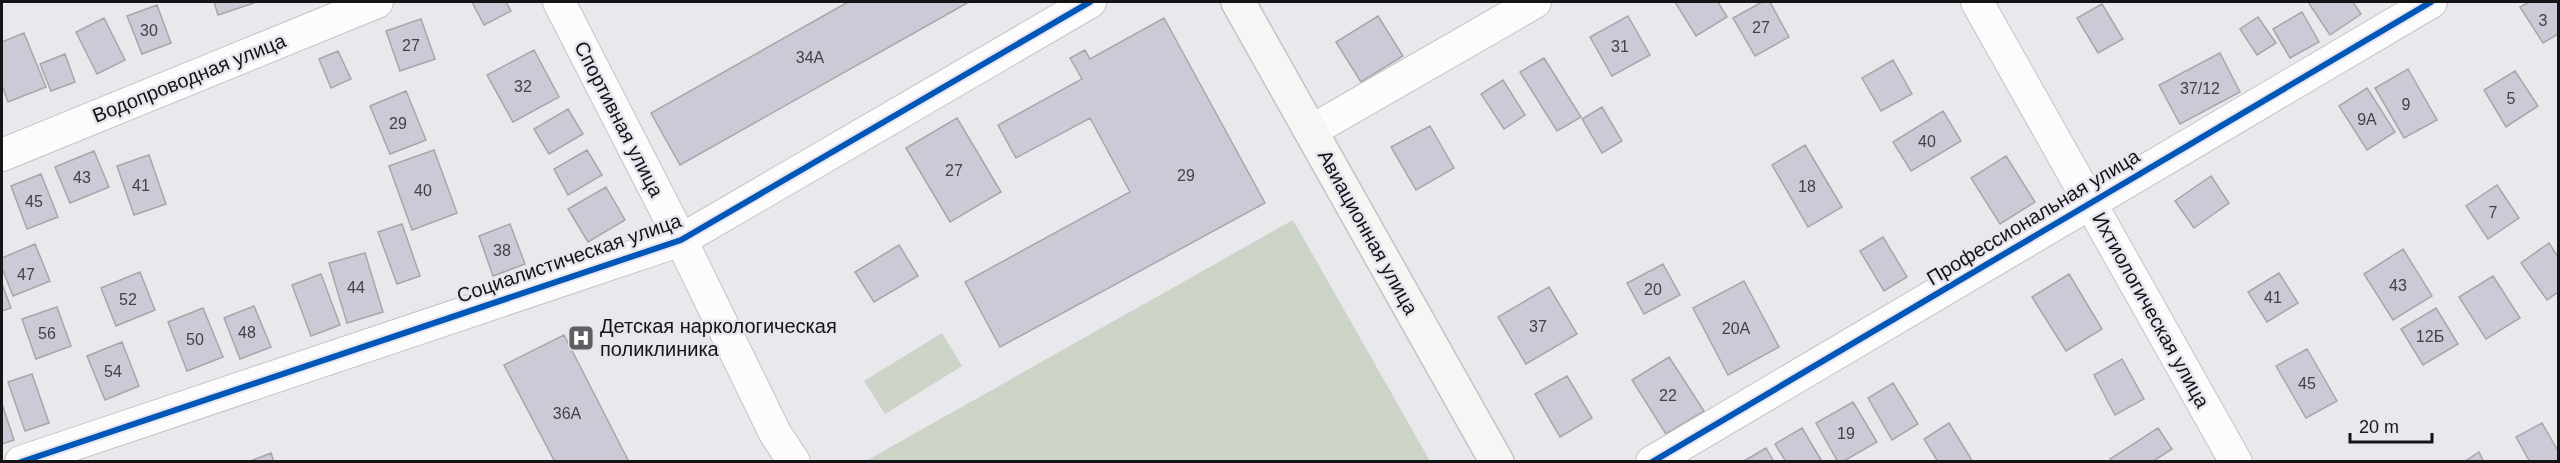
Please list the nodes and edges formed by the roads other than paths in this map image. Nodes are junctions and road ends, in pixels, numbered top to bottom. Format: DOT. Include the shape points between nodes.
graph roads {
  1 [pos="377,2"];
  2 [pos="559,2"];
  3 [pos="1090,2"];
  4 [pos="1238,2"];
  5 [pos="1535,2"];
  6 [pos="1977,2"];
  7 [pos="2431,2"];
  8 [pos="1311,131"];
  9 [pos="2,155"];
  10 [pos="2090,202"];
  11 [pos="681,240"];
  12 [pos="21,462"];
  13 [pos="794,462"];
  14 [pos="1497,462"];
  15 [pos="1652,462"];
  16 [pos="2236,462"];
  1 -- 9 [label="street, Водопроводная улица"];
  2 -- 11 [label="street, Спортивная улица"];
  3 -- 11 [label="street, Социалистическая улица"];
  4 -- 8 [label="main road, Авиационная улица"];
  5 -- 8 [label="street"];
  6 -- 10 [label="street, Ихтиологическая улица"];
  7 -- 10 [label="street, Профессиональная улица"];
  8 -- 14 [label="main road, Авиационная улица"];
  10 -- 15 [label="street, Профессиональная улица"];
  10 -- 16 [label="street, Ихтиологическая улица"];
  11 -- 12 [label="street, Социалистическая улица"];
  11 -- 13 [label="street, Спортивная улица" via="775,433"];
}
